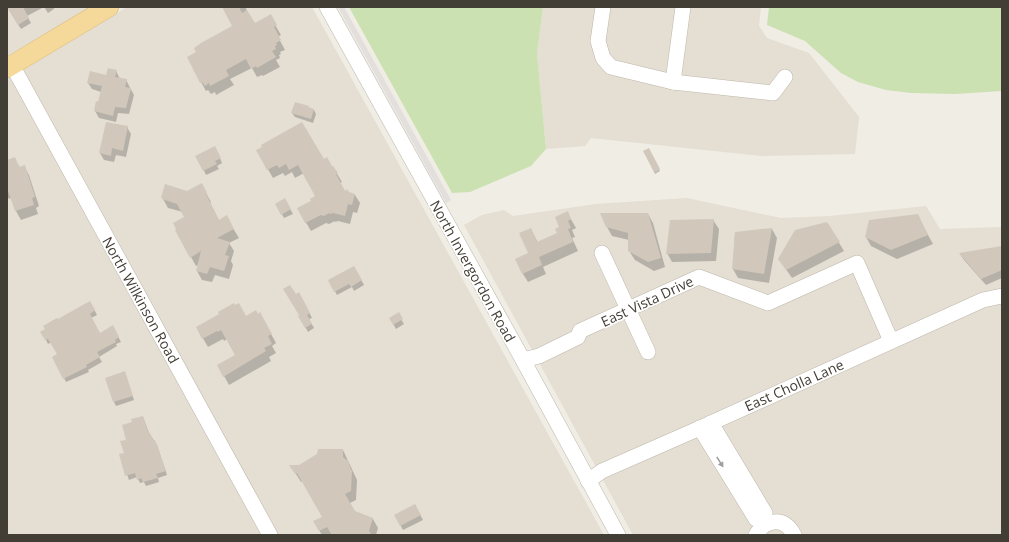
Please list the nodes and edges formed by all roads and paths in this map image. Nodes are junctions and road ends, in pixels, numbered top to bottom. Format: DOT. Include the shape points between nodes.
graph roads {
  1 [pos="110,7"];
  2 [pos="327,7"];
  3 [pos="603,7"];
  4 [pos="684,7"];
  5 [pos="10,67"];
  6 [pos="785,77"];
  7 [pos="673,82"];
  8 [pos="602,253"];
  9 [pos="1002,296"];
  10 [pos="628,309"];
  11 [pos="891,341"];
  12 [pos="648,352"];
  13 [pos="523,360"];
  14 [pos="706,426"];
  15 [pos="588,481"];
  16 [pos="760,530"];
  17 [pos="270,535"];
  18 [pos="618,535"];
  19 [pos="794,535"];
  1 -- 5 [label="main road"];
  2 -- 13 [label="street, North Invergordon Road"];
  3 -- 7 [label="street" via="598,41 602,58 611,67"];
  4 -- 7 [label="street"];
  5 -- 17 [label="street, North Wilkinson Road"];
  6 -- 7 [label="street" via="773,94"];
  8 -- 10 [label="street"];
  9 -- 11 [label="street, East Cholla Lane" via="983,300"];
  10 -- 11 [label="street, East Vista Drive" via="699,277 768,303 857,263"];
  10 -- 12 [label="street"];
  10 -- 13 [label="street, East Vista Drive" via="580,331 574,329 535,348"];
  11 -- 14 [label="street, East Cholla Lane"];
  13 -- 15 [label="street, North Invergordon Road"];
  14 -- 15 [label="street, East Cholla Lane" via="602,471"];
  14 -- 16 [label="street"];
  15 -- 18 [label="street, North Invergordon Road"];
  16 -- 19 [label="street" via="771,522 777,522 784,524"];
}
